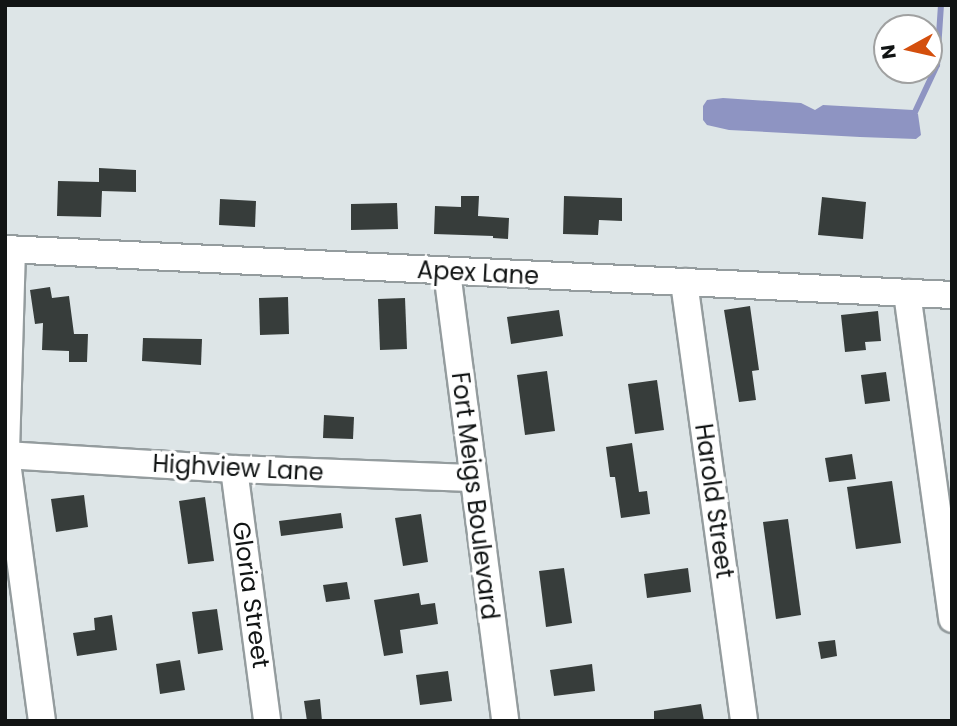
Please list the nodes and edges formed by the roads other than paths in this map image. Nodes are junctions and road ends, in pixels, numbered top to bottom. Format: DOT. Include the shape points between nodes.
graph roads {
  1 [pos="9,249"];
  2 [pos="447,272"];
  3 [pos="684,282"];
  4 [pos="907,293"];
  5 [pos="952,295"];
  6 [pos="6,455"];
  7 [pos="234,469"];
  8 [pos="471,478"];
  9 [pos="952,619"];
  10 [pos="42,721"];
  11 [pos="267,721"];
  12 [pos="505,721"];
  13 [pos="744,721"];
  1 -- 2 [label="street, Apex Lane"];
  1 -- 6 [label="street"];
  2 -- 3 [label="street, Apex Lane"];
  2 -- 8 [label="street, Fort Meigs Boulevard"];
  3 -- 4 [label="street, Apex Lane"];
  3 -- 13 [label="street, Harold Street"];
  4 -- 5 [label="street, Apex Lane"];
  4 -- 9 [label="street"];
  6 -- 7 [label="street, Highview Lane"];
  6 -- 10 [label="street"];
  7 -- 8 [label="street, Highview Lane"];
  7 -- 11 [label="street, Gloria Street"];
  8 -- 12 [label="street, Fort Meigs Boulevard"];
}
